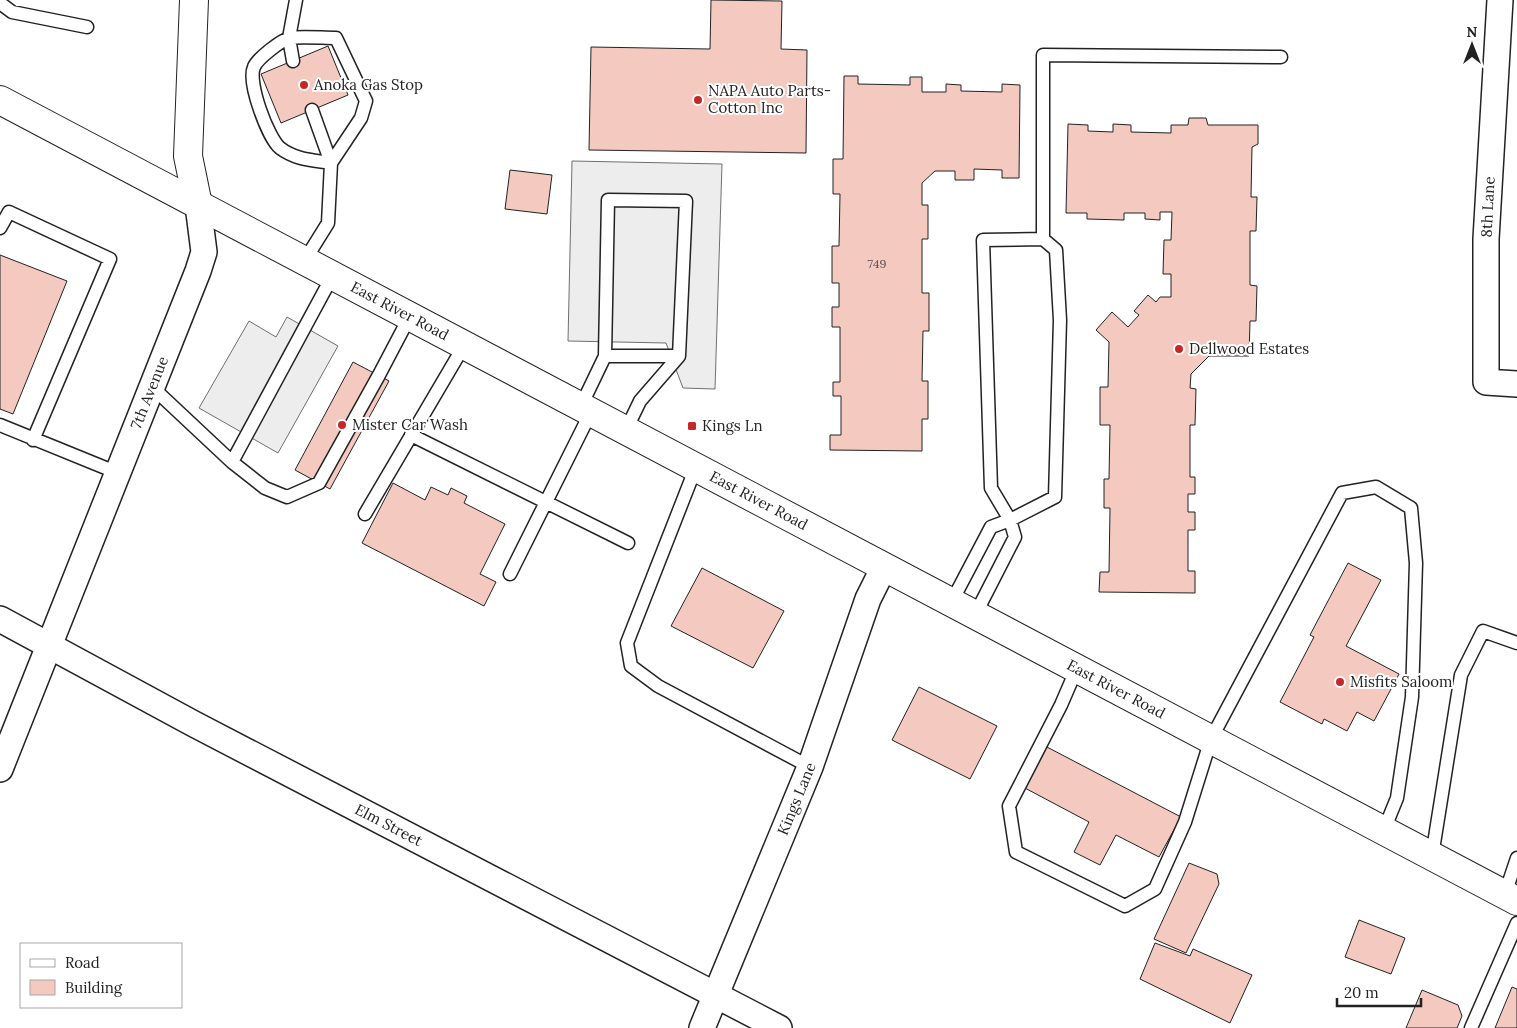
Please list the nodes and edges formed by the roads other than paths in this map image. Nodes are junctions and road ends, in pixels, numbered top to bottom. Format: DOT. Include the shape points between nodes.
graph roads {
  1 [pos="194,0"];
  2 [pos="296,0"];
  3 [pos="1500,0"];
  4 [pos="0,3"];
  5 [pos="87,27"];
  6 [pos="289,38"];
  7 [pos="1281,57"];
  8 [pos="293,61"];
  9 [pos="0,100"];
  10 [pos="312,110"];
  11 [pos="331,162"];
  12 [pos="198,205"];
  13 [pos="0,228"];
  14 [pos="1043,239"];
  15 [pos="305,260"];
  16 [pos="333,276"];
  17 [pos="410,316"];
  18 [pos="464,344"];
  19 [pos="605,356"];
  20 [pos="679,356"];
  21 [pos="1517,384"];
  22 [pos="152,387"];
  23 [pos="586,409"];
  24 [pos="0,425"];
  25 [pos="626,430"];
  26 [pos="411,435"];
  27 [pos="33,440"];
  28 [pos="232,462"];
  29 [pos="696,467"];
  30 [pos="118,473"];
  31 [pos="545,502"];
  32 [pos="365,514"];
  33 [pos="1010,520"];
  34 [pos="628,543"];
  35 [pos="884,567"];
  36 [pos="510,574"];
  37 [pos="951,603"];
  38 [pos="975,615"];
  39 [pos="0,619"];
  40 [pos="1517,643"];
  41 [pos="49,645"];
  42 [pos="1077,668"];
  43 [pos="1210,739"];
  44 [pos="810,767"];
  45 [pos="0,769"];
  46 [pos="1384,830"];
  47 [pos="1432,856"];
  48 [pos="1517,858"];
  49 [pos="1511,898"];
  50 [pos="1517,923"];
  51 [pos="715,994"];
  52 [pos="702,1028"];
  53 [pos="779,1028"];
  54 [pos="1471,1028"];
  1 -- 12 [label="main road, 7th Avenue" via="188,156"];
  2 -- 6 [label="lane"];
  3 -- 21 [label="street, 8th Lane" via="1486,239 1486,382"];
  4 -- 5 [label="lane" via="12,12"];
  6 -- 8 [label="lane"];
  6 -- 11 [label="lane" via="336,38 366,101 361,118"];
  6 -- 11 [label="lane" via="262,56 253,67 252,86 262,117 278,146 295,157"];
  7 -- 14 [label="lane" via="1043,55"];
  9 -- 12 [label="main road, East River Road"];
  10 -- 11 [label="lane"];
  11 -- 15 [label="lane" via="328,223"];
  12 -- 15 [label="main road, East River Road"];
  12 -- 22 [label="street, 7th Avenue" via="204,252"];
  13 -- 27 [label="lane" via="9,212 110,259"];
  14 -- 33 [label="lane" via="1056,250 1060,320 1055,497"];
  14 -- 33 [label="lane" via="983,240 991,488"];
  15 -- 16 [label="main road, East River Road"];
  16 -- 17 [label="main road, East River Road"];
  16 -- 28 [label="lane"];
  17 -- 18 [label="main road, East River Road"];
  17 -- 28 [label="lane" via="319,483 287,497 265,488"];
  18 -- 23 [label="main road, East River Road"];
  18 -- 26 [label="lane"];
  19 -- 20 [label="lane"];
  19 -- 20 [label="lane" via="608,200 686,201"];
  19 -- 23 [label="lane"];
  20 -- 25 [label="lane" via="640,401"];
  22 -- 28 [label="lane"];
  22 -- 30 [label="street, 7th Avenue"];
  23 -- 25 [label="main road, East River Road"];
  23 -- 31 [label="lane"];
  24 -- 27 [label="lane"];
  25 -- 29 [label="main road, East River Road"];
  26 -- 31 [label="lane"];
  26 -- 32 [label="lane"];
  27 -- 30 [label="lane"];
  29 -- 35 [label="main road, East River Road"];
  29 -- 44 [label="lane" via="627,644 632,666 658,686"];
  30 -- 41 [label="street, 7th Avenue"];
  31 -- 34 [label="lane"];
  31 -- 36 [label="lane"];
  33 -- 37 [label="lane" via="991,527"];
  33 -- 38 [label="lane" via="1016,538"];
  35 -- 37 [label="main road, East River Road"];
  35 -- 44 [label="street, Kings Lane" via="868,600"];
  37 -- 38 [label="main road, East River Road"];
  38 -- 42 [label="main road, East River Road"];
  39 -- 41 [label="street, Elm Street"];
  40 -- 47 [label="lane" via="1483,631 1461,675"];
  41 -- 45 [label="street, 7th Avenue"];
  41 -- 51 [label="street, Elm Street" via="194,724"];
  42 -- 43 [label="main road, East River Road"];
  42 -- 43 [label="lane" via="1009,806 1016,852 1125,906 1155,889 1185,822"];
  43 -- 46 [label="main road, East River Road"];
  43 -- 46 [label="lane" via="1342,492 1376,488 1410,508 1416,563 1412,697 1398,798"];
  44 -- 51 [label="street, Kings Lane"];
  46 -- 47 [label="main road, East River Road"];
  47 -- 49 [label="main road, East River Road"];
  48 -- 49 [label="lane"];
  50 -- 54 [label="lane"];
  51 -- 52 [label="street, Kings Lane"];
  51 -- 53 [label="street, Elm Street"];
}
